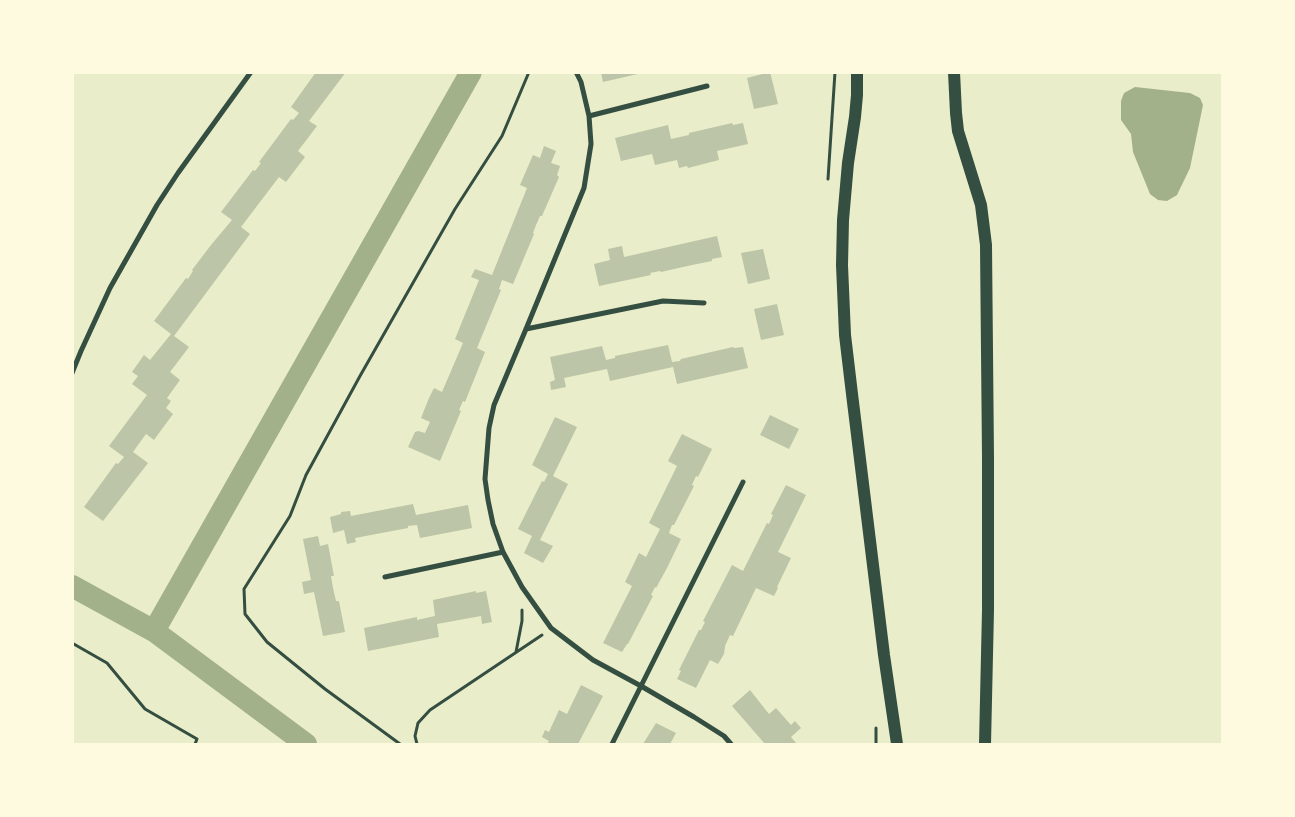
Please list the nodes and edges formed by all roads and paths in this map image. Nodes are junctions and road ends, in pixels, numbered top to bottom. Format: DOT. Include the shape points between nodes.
graph roads {
  1 [pos="251,72"];
  2 [pos="529,72"];
  3 [pos="576,72"];
  4 [pos="857,72"];
  5 [pos="954,72"];
  6 [pos="707,86"];
  7 [pos="589,116"];
  8 [pos="704,304"];
  9 [pos="526,329"];
  10 [pos="72,373"];
  11 [pos="743,482"];
  12 [pos="503,552"];
  13 [pos="385,577"];
  14 [pos="522,587"];
  15 [pos="551,628"];
  16 [pos="72,643"];
  17 [pos="516,652"];
  18 [pos="641,686"];
  19 [pos="195,744"];
  20 [pos="400,744"];
  21 [pos="417,744"];
  22 [pos="612,744"];
  23 [pos="731,744"];
  24 [pos="897,744"];
  25 [pos="985,744"];
  1 -- 10 [label="street" via="156,205 110,288"];
  2 -- 20 [label="path" via="502,136 455,208 306,475 290,516 244,589 245,614 267,642"];
  3 -- 7 [label="street"];
  4 -- 24 [label="main road" via="856,110 843,220 846,335"];
  5 -- 25 [label="main road" via="958,131 981,206 986,245 988,610"];
  6 -- 7 [label="street"];
  7 -- 9 [label="street" via="591,144 584,188"];
  8 -- 9 [label="street" via="663,300"];
  9 -- 12 [label="street" via="494,405 489,428 485,479 493,524"];
  11 -- 18 [label="street"];
  12 -- 13 [label="street"];
  12 -- 14 [label="street"];
  14 -- 15 [label="street"];
  14 -- 17 [label="path" via="522,621"];
  15 -- 17 [label="path"];
  15 -- 18 [label="street" via="593,660"];
  16 -- 19 [label="path" via="107,663 144,709 197,739"];
  17 -- 21 [label="path" via="430,710 418,723"];
  18 -- 22 [label="street"];
  18 -- 23 [label="street" via="724,736"];
}
